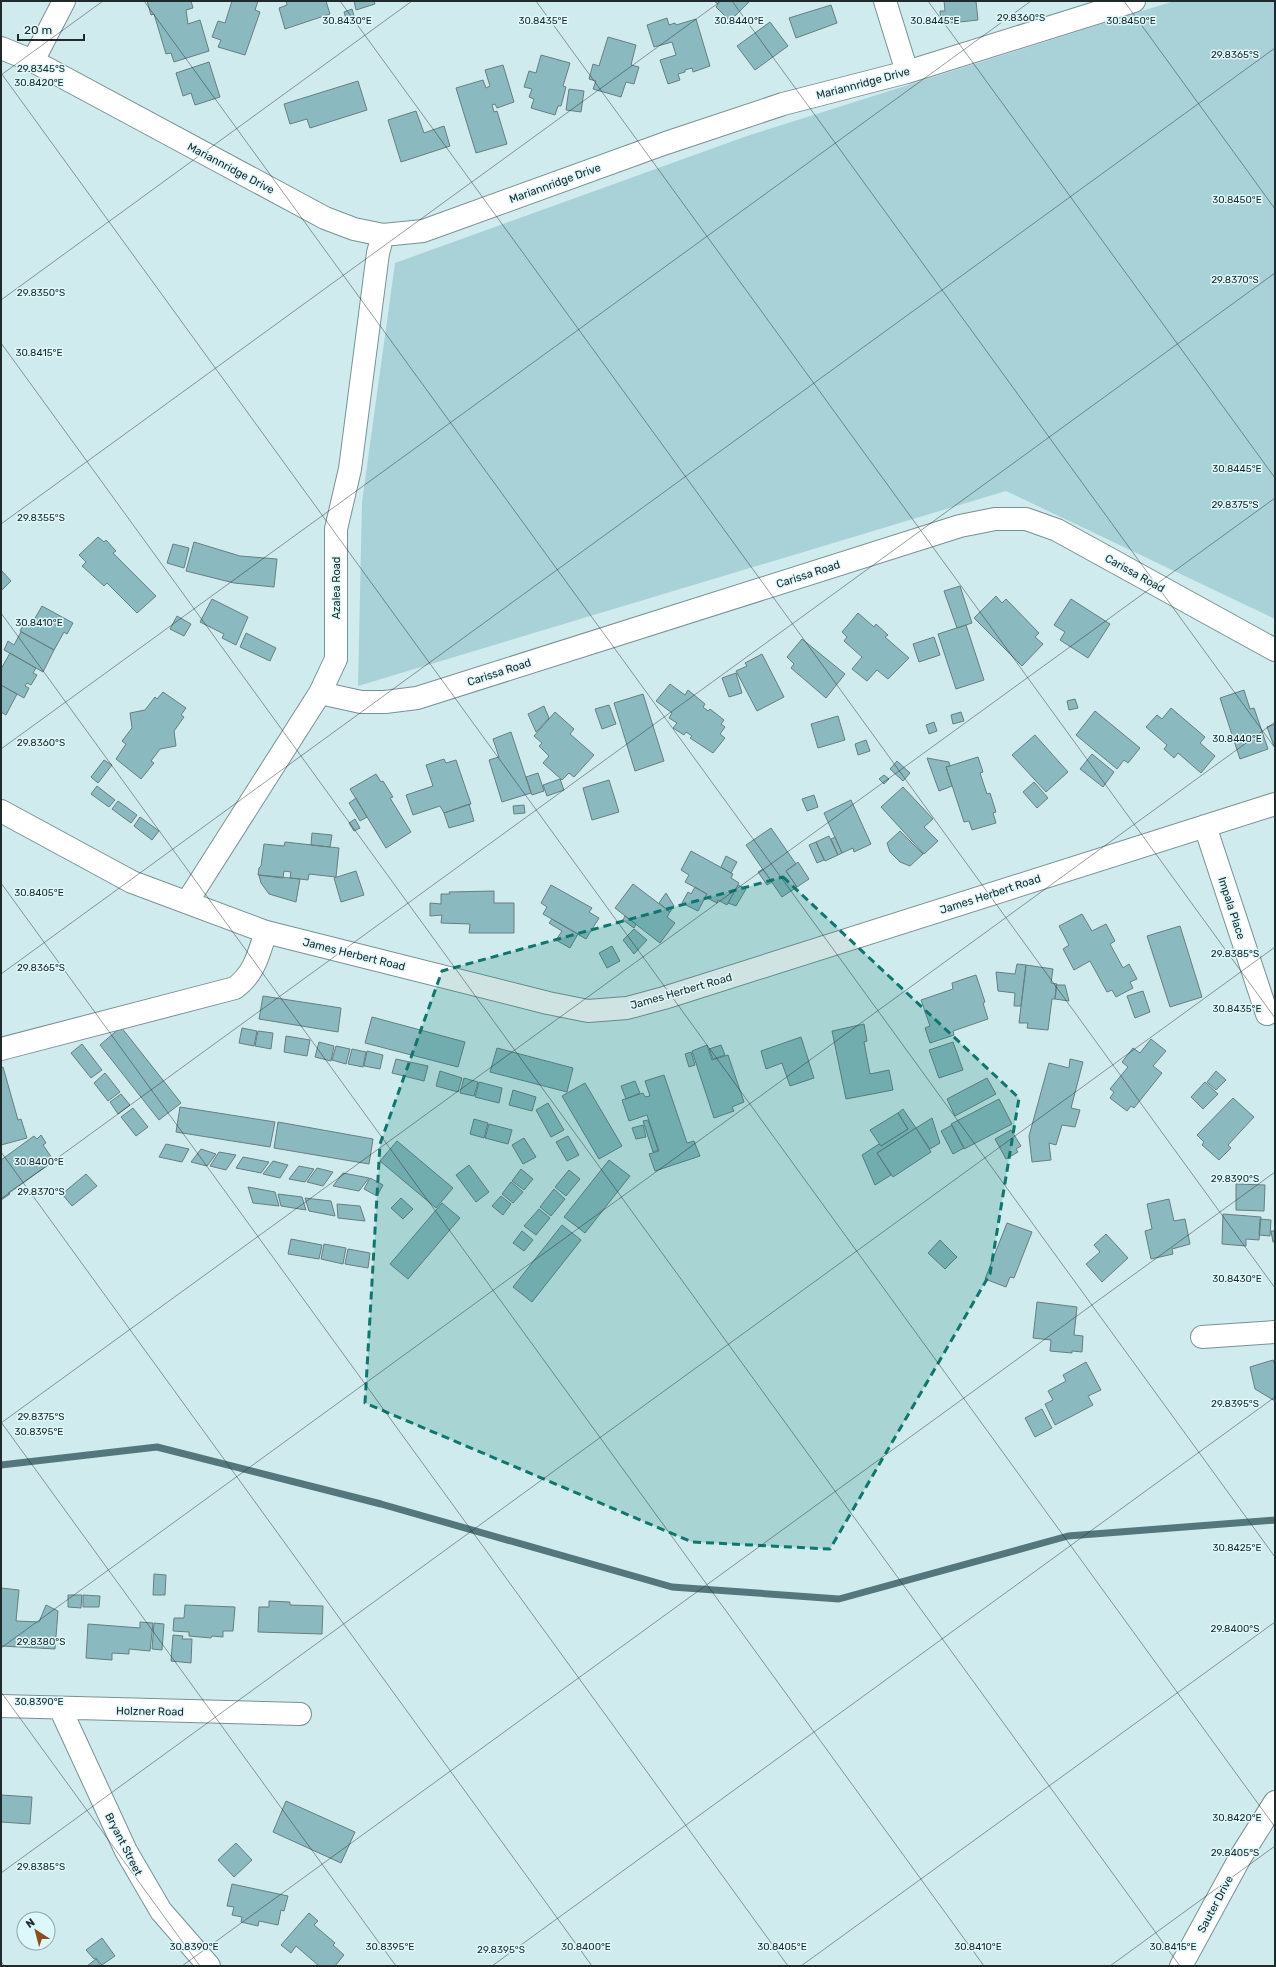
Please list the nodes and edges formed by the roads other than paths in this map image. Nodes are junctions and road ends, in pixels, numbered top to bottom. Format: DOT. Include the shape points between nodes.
graph roads {
  1 [pos="64,1"];
  2 [pos="885,1"];
  3 [pos="1134,1"];
  4 [pos="1,48"];
  5 [pos="33,61"];
  6 [pos="907,72"];
  7 [pos="383,235"];
  8 [pos="1275,650"];
  9 [pos="320,693"];
  10 [pos="1275,804"];
  11 [pos="1,811"];
  12 [pos="1205,826"];
  13 [pos="187,902"];
  14 [pos="266,932"];
  15 [pos="1267,1014"];
  16 [pos="1,1049"];
  17 [pos="1275,1332"];
  18 [pos="1202,1337"];
  19 [pos="1,1706"];
  20 [pos="60,1708"];
  21 [pos="300,1714"];
  22 [pos="1275,1802"];
  23 [pos="209,1966"];
  24 [pos="1181,1966"];
  1 -- 5 [label="street"];
  2 -- 6 [label="street"];
  3 -- 6 [label="street, Mariannridge Drive"];
  4 -- 5 [label="street, Mariannridge Drive"];
  5 -- 7 [label="street, Mariannridge Drive" via="325,218 354,229"];
  6 -- 7 [label="street, Mariannridge Drive" via="783,104 666,143 423,232"];
  7 -- 9 [label="street, Azalea Road" via="378,253 350,469 336,529 336,659"];
  8 -- 9 [label="street, Carissa Road" via="1057,530 1026,519 995,519 960,526 417,698 361,702"];
  9 -- 13 [label="street, Azalea Road"];
  10 -- 12 [label="street, James Herbert Road"];
  11 -- 13 [label="street, James Herbert Road" via="132,882"];
  12 -- 14 [label="street, James Herbert Road" via="627,1008 588,1011 548,1003"];
  12 -- 15 [label="street, Impala Place"];
  13 -- 14 [label="street, James Herbert Road"];
  14 -- 16 [label="street" via="252,969 246,979 235,988"];
  17 -- 18 [label="street"];
  19 -- 20 [label="street, Holzner Road"];
  20 -- 21 [label="street, Holzner Road"];
  20 -- 23 [label="street, Bryant Street" via="126,1851 161,1911"];
  22 -- 24 [label="street, Sauter Drive" via="1241,1856"];
}
